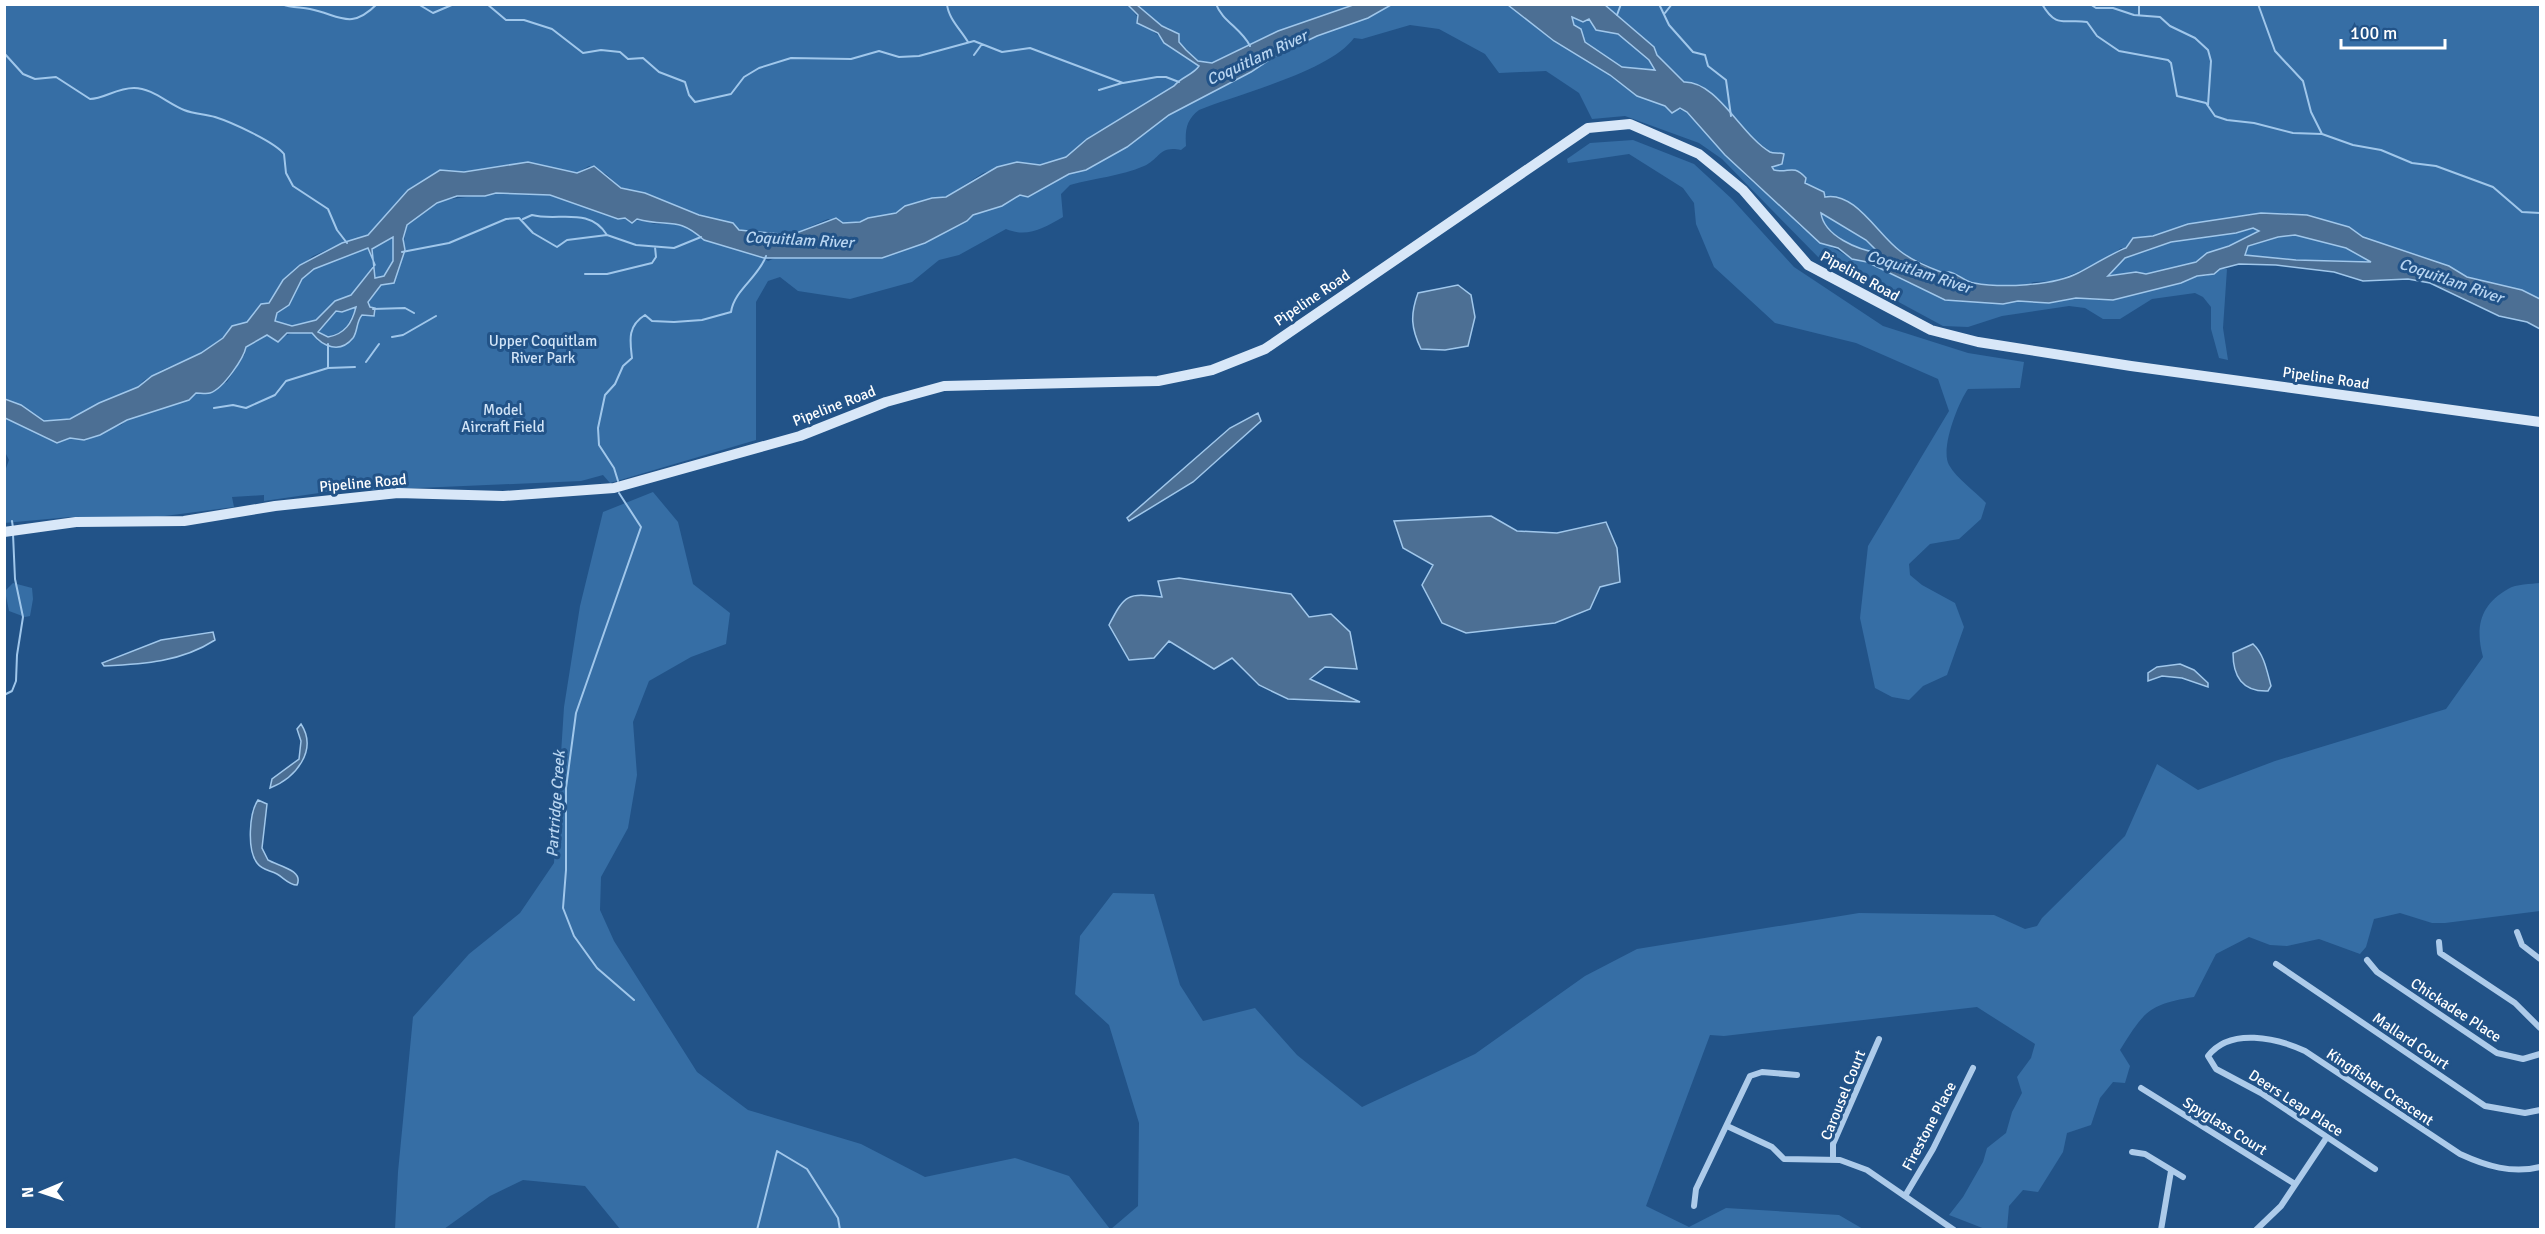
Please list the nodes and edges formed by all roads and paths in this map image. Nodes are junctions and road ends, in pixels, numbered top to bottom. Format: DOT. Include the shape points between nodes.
graph roads {
  1 [pos="2541,422"];
  2 [pos="5,532"];
  3 [pos="2517,932"];
  4 [pos="2439,942"];
  5 [pos="2541,959"];
  6 [pos="2367,960"];
  7 [pos="2276,964"];
  8 [pos="2541,1028"];
  9 [pos="1879,1039"];
  10 [pos="2541,1054"];
  11 [pos="2208,1056"];
  12 [pos="1973,1068"];
  13 [pos="1797,1075"];
  14 [pos="2141,1088"];
  15 [pos="2541,1110"];
  16 [pos="1727,1126"];
  17 [pos="2327,1137"];
  18 [pos="2132,1152"];
  19 [pos="1833,1160"];
  20 [pos="2541,1167"];
  21 [pos="2375,1169"];
  22 [pos="2171,1171"];
  23 [pos="2184,1177"];
  24 [pos="2295,1184"];
  25 [pos="1905,1196"];
  26 [pos="1694,1206"];
  27 [pos="2259,1229"];
  28 [pos="1954,1230"];
  29 [pos="2161,1230"];
  1 -- 2 [label="street, Pipeline Road" via="2131,366 1978,342 1931,330 1808,265 1743,190 1700,154 1630,124 1588,128 1265,349 1185,378 944,386 886,402 800,436 614,488 503,496 398,493 275,506 184,521 76,522"];
  3 -- 5 [label="street" via="2522,945"];
  4 -- 8 [label="street" via="2440,953 2515,1003"];
  6 -- 10 [label="street, Chickadee Place" via="2377,972 2497,1053 2523,1059"];
  7 -- 15 [label="street, Mallard Court" via="2485,1106 2525,1113"];
  9 -- 19 [label="street, Carousel Court" via="1833,1144"];
  11 -- 17 [label="street, Deers Leap Place" via="2216,1069 2262,1093"];
  11 -- 20 [label="street, Kingfisher Crescent" via="2215,1047 2235,1040 2265,1038 2285,1042 2484,1166 2518,1171"];
  12 -- 25 [label="street, Firestone Place"];
  13 -- 16 [label="street" via="1762,1072 1750,1077"];
  14 -- 24 [label="street, Spyglass Court"];
  16 -- 19 [label="street" via="1772,1147 1784,1159"];
  16 -- 26 [label="street" via="1696,1189"];
  17 -- 21 [label="street, Deers Leap Place"];
  17 -- 24 [label="street"];
  18 -- 22 [label="street" via="2145,1154"];
  19 -- 25 [label="street" via="1867,1170"];
  22 -- 23 [label="street"];
  22 -- 29 [label="street"];
  24 -- 27 [label="street"];
  25 -- 28 [label="street"];
}
